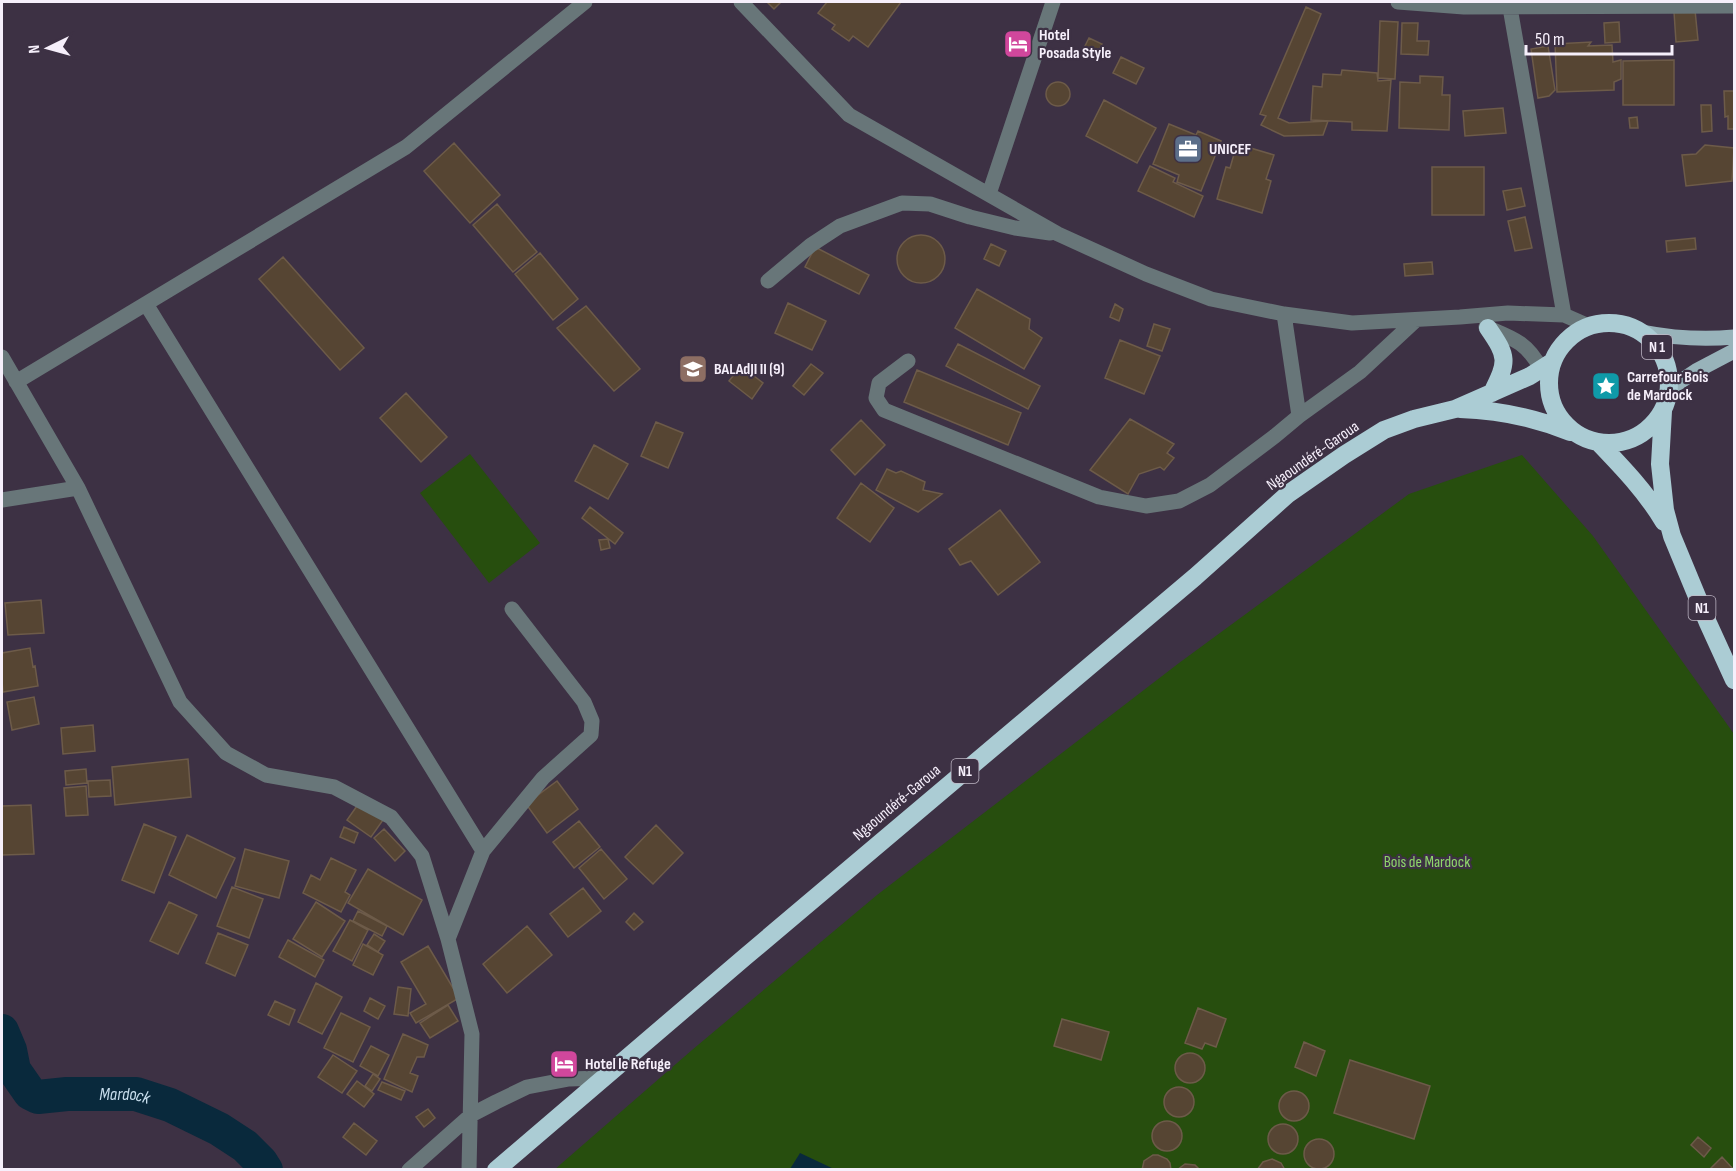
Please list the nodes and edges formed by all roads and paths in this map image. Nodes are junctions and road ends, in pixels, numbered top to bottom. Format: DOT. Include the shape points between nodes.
graph roads {
  1 [pos="585,2"];
  2 [pos="741,2"];
  3 [pos="1053,2"];
  4 [pos="1398,2"];
  5 [pos="1510,4"];
  6 [pos="1734,6"];
  7 [pos="989,194"];
  8 [pos="1058,234"];
  9 [pos="768,281"];
  10 [pos="146,304"];
  11 [pos="1284,314"];
  12 [pos="1564,315"];
  13 [pos="1461,317"];
  14 [pos="1416,320"];
  15 [pos="1589,326"];
  16 [pos="1488,328"];
  17 [pos="1642,332"];
  18 [pos="1734,337"];
  19 [pos="1734,351"];
  20 [pos="2,357"];
  21 [pos="908,361"];
  22 [pos="1546,365"];
  23 [pos="16,382"];
  24 [pos="1669,389"];
  25 [pos="1492,393"];
  26 [pos="1455,409"];
  27 [pos="1663,411"];
  28 [pos="1299,416"];
  29 [pos="1575,434"];
  30 [pos="1599,443"];
  31 [pos="78,488"];
  32 [pos="2,500"];
  33 [pos="1672,536"];
  34 [pos="512,609"];
  35 [pos="1734,680"];
  36 [pos="483,850"];
  37 [pos="448,939"];
  38 [pos="603,1078"];
  39 [pos="471,1115"];
  40 [pos="409,1170"];
  41 [pos="469,1170"];
  42 [pos="496,1170"];
  1 -- 10 [label="street" via="405,147"];
  2 -- 7 [label="street" via="849,115"];
  3 -- 7 [label="street"];
  4 -- 5 [label="street" via="1464,7"];
  5 -- 6 [label="street"];
  5 -- 12 [label="street"];
  7 -- 8 [label="street"];
  8 -- 9 [label="street" via="1016,228 930,204 902,203 840,226 811,244"];
  8 -- 11 [label="street" via="1211,299"];
  10 -- 23 [label="street"];
  10 -- 36 [label="street"];
  11 -- 14 [label="street" via="1352,323"];
  11 -- 28 [label="street"];
  12 -- 13 [label="street" via="1508,313"];
  12 -- 15 [label="street"];
  13 -- 14 [label="street"];
  13 -- 16 [label="street"];
  14 -- 28 [label="street" via="1360,372"];
  15 -- 17 [label="highway, N 1" via="1616,323"];
  15 -- 22 [label="highway, N 1" via="1573,334"];
  16 -- 22 [label="street" via="1523,344"];
  16 -- 25 [label="highway" via="1504,356"];
  17 -- 18 [label="main road" via="1696,339"];
  17 -- 24 [label="highway, N 1" via="1658,348 1667,367"];
  19 -- 24 [label="main road"];
  20 -- 23 [label="street"];
  21 -- 28 [label="street" via="879,383 876,398 884,410 1099,497 1146,506 1179,501 1210,485"];
  22 -- 25 [label="highway, Ngaoundéré-Garoua / N1"];
  22 -- 29 [label="highway, N 1" via="1551,402"];
  23 -- 31 [label="street"];
  24 -- 27 [label="highway, N 1"];
  25 -- 26 [label="highway, Ngaoundéré-Garoua / N1"];
  26 -- 29 [label="highway, Ngaoundéré-Garoua / N1" via="1516,414"];
  26 -- 38 [label="highway, Ngaoundéré-Garoua / N1" via="1384,430 1288,494"];
  27 -- 30 [label="highway, N 1" via="1647,430 1624,442"];
  27 -- 33 [label="highway, N1" via="1660,464"];
  29 -- 30 [label="highway, N 1"];
  30 -- 33 [label="highway, N1" via="1644,493"];
  31 -- 32 [label="street"];
  31 -- 37 [label="street" via="180,702 236,759 266,775 334,787 391,817 422,856"];
  33 -- 35 [label="highway, N1"];
  34 -- 36 [label="street" via="584,702 592,721 591,735 543,778"];
  36 -- 37 [label="street"];
  37 -- 39 [label="street" via="472,1034"];
  38 -- 39 [label="street" via="569,1079 527,1087"];
  38 -- 42 [label="highway, Ngaoundéré-Garoua / N1"];
  39 -- 40 [label="street"];
  39 -- 41 [label="street"];
}
